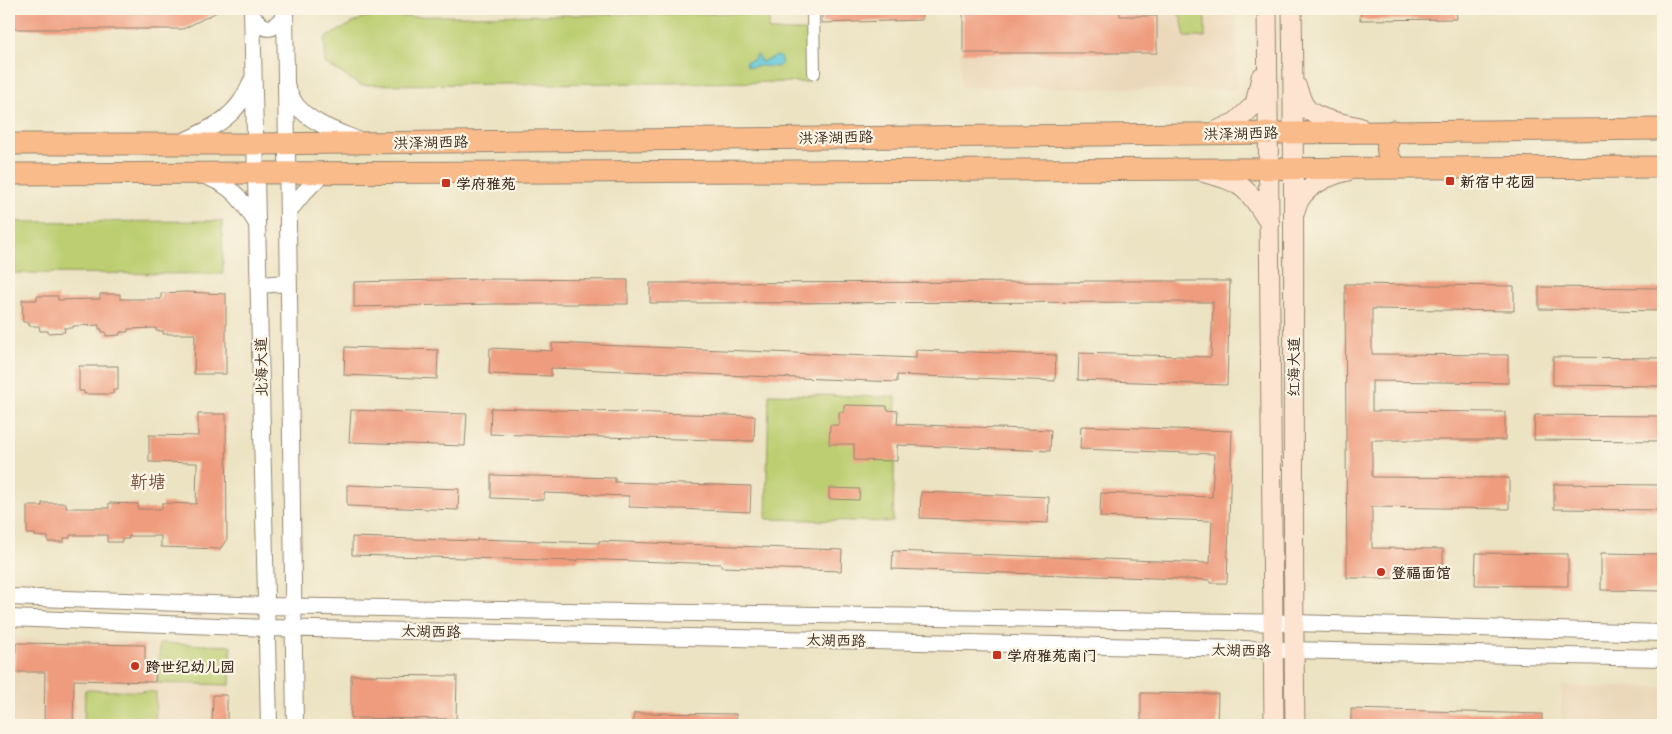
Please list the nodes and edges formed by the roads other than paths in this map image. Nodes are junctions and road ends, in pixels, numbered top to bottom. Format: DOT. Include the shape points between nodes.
graph roads {
  1 [pos="813,9"];
  2 [pos="1267,9"];
  3 [pos="1292,9"];
  4 [pos="252,12"];
  5 [pos="285,12"];
  6 [pos="1268,37"];
  7 [pos="814,73"];
  8 [pos="1293,74"];
  9 [pos="254,75"];
  10 [pos="286,86"];
  11 [pos="1663,129"];
  12 [pos="1386,131"];
  13 [pos="1269,132"];
  14 [pos="1294,132"];
  15 [pos="1160,133"];
  16 [pos="1212,133"];
  17 [pos="365,142"];
  18 [pos="396,142"];
  19 [pos="287,143"];
  20 [pos="9,144"];
  21 [pos="155,144"];
  22 [pos="179,144"];
  23 [pos="255,144"];
  24 [pos="1293,167"];
  25 [pos="1358,167"];
  26 [pos="1396,167"];
  27 [pos="1663,167"];
  28 [pos="1158,168"];
  29 [pos="1182,168"];
  30 [pos="1269,168"];
  31 [pos="287,173"];
  32 [pos="325,173"];
  33 [pos="400,173"];
  34 [pos="9,174"];
  35 [pos="152,174"];
  36 [pos="198,174"];
  37 [pos="256,174"];
  38 [pos="288,214"];
  39 [pos="1293,215"];
  40 [pos="257,224"];
  41 [pos="1270,224"];
  42 [pos="288,284"];
  43 [pos="258,285"];
  44 [pos="9,597"];
  45 [pos="267,606"];
  46 [pos="292,606"];
  47 [pos="9,618"];
  48 [pos="1273,623"];
  49 [pos="1293,623"];
  50 [pos="267,628"];
  51 [pos="292,628"];
  52 [pos="1663,633"];
  53 [pos="1273,650"];
  54 [pos="1293,650"];
  55 [pos="1663,658"];
  56 [pos="269,725"];
  57 [pos="295,725"];
  58 [pos="1274,725"];
  59 [pos="1295,725"];
  1 -- 7 [label="street"];
  2 -- 6 [label="main road, 红海大道"];
  3 -- 8 [label="main road, 红海大道"];
  4 -- 5 [label="street" via="261,26 269,28 277,25"];
  4 -- 9 [label="street, 北海大道"];
  5 -- 10 [label="street, 北海大道"];
  6 -- 13 [label="main road, 红海大道"];
  6 -- 16 [label="main road" via="1255,104 1236,122"];
  8 -- 12 [label="main road" via="1307,109 1330,121"];
  8 -- 14 [label="main road, 红海大道"];
  9 -- 22 [label="street" via="246,96 224,120"];
  9 -- 23 [label="street, 北海大道"];
  10 -- 17 [label="street" via="297,106 313,119"];
  10 -- 19 [label="street, 北海大道"];
  11 -- 12 [label="main road, 洪泽湖西路"];
  12 -- 14 [label="main road, 洪泽湖西路"];
  12 -- 26 [label="main road" via="1386,147"];
  13 -- 14 [label="main road, 洪泽湖西路"];
  13 -- 16 [label="main road, 洪泽湖西路"];
  13 -- 30 [label="main road, 红海大道"];
  14 -- 24 [label="main road, 红海大道"];
  15 -- 16 [label="main road, 洪泽湖西路"];
  15 -- 18 [label="main road, 洪泽湖西路"];
  15 -- 28 [label="main road" via="1171,149 1167,163"];
  17 -- 18 [label="main road, 洪泽湖西路"];
  17 -- 19 [label="main road, 洪泽湖西路"];
  18 -- 33 [label="main road" via="387,155 388,162"];
  19 -- 23 [label="main road, 洪泽湖西路"];
  19 -- 31 [label="street, 北海大道"];
  20 -- 21 [label="main road, 洪泽湖西路"];
  21 -- 22 [label="main road, 洪泽湖西路"];
  21 -- 35 [label="main road" via="164,158"];
  22 -- 23 [label="main road, 洪泽湖西路"];
  23 -- 37 [label="street, 北海大道"];
  24 -- 25 [label="main road, 洪泽湖西路"];
  24 -- 30 [label="main road, 洪泽湖西路"];
  24 -- 39 [label="main road, 红海大道"];
  25 -- 26 [label="main road, 洪泽湖西路"];
  25 -- 39 [label="main road" via="1319,182 1300,199"];
  26 -- 27 [label="main road, 洪泽湖西路"];
  28 -- 29 [label="main road, 洪泽湖西路"];
  28 -- 33 [label="main road, 洪泽湖西路"];
  29 -- 30 [label="main road, 洪泽湖西路"];
  29 -- 41 [label="main road" via="1227,178 1240,185"];
  30 -- 41 [label="main road, 红海大道"];
  31 -- 32 [label="main road, 洪泽湖西路"];
  31 -- 37 [label="main road, 洪泽湖西路"];
  31 -- 38 [label="street, 北海大道"];
  32 -- 33 [label="main road, 洪泽湖西路"];
  32 -- 38 [label="street" via="303,192"];
  34 -- 35 [label="main road, 洪泽湖西路"];
  35 -- 36 [label="main road, 洪泽湖西路"];
  36 -- 37 [label="main road, 洪泽湖西路"];
  36 -- 40 [label="street" via="214,179 241,198"];
  37 -- 40 [label="street, 北海大道"];
  38 -- 42 [label="street, 北海大道"];
  39 -- 49 [label="main road, 红海大道"];
  40 -- 43 [label="street, 北海大道"];
  41 -- 48 [label="main road, 红海大道"];
  42 -- 43 [label="street"];
  42 -- 46 [label="street, 北海大道"];
  43 -- 45 [label="street, 北海大道"];
  44 -- 45 [label="street, 太湖西路"];
  45 -- 46 [label="street, 太湖西路"];
  45 -- 50 [label="street, 北海大道"];
  46 -- 48 [label="street, 太湖西路"];
  46 -- 51 [label="street, 北海大道"];
  47 -- 50 [label="street, 太湖西路"];
  48 -- 49 [label="street, 太湖西路"];
  48 -- 53 [label="main road, 红海大道"];
  49 -- 52 [label="street, 太湖西路"];
  49 -- 54 [label="main road, 红海大道"];
  50 -- 51 [label="street, 太湖西路"];
  50 -- 56 [label="street, 北海大道"];
  51 -- 53 [label="street, 太湖西路"];
  51 -- 57 [label="street, 北海大道"];
  53 -- 54 [label="street, 太湖西路"];
  53 -- 58 [label="main road, 红海大道"];
  54 -- 55 [label="street, 太湖西路"];
  54 -- 59 [label="main road, 红海大道"];
}
